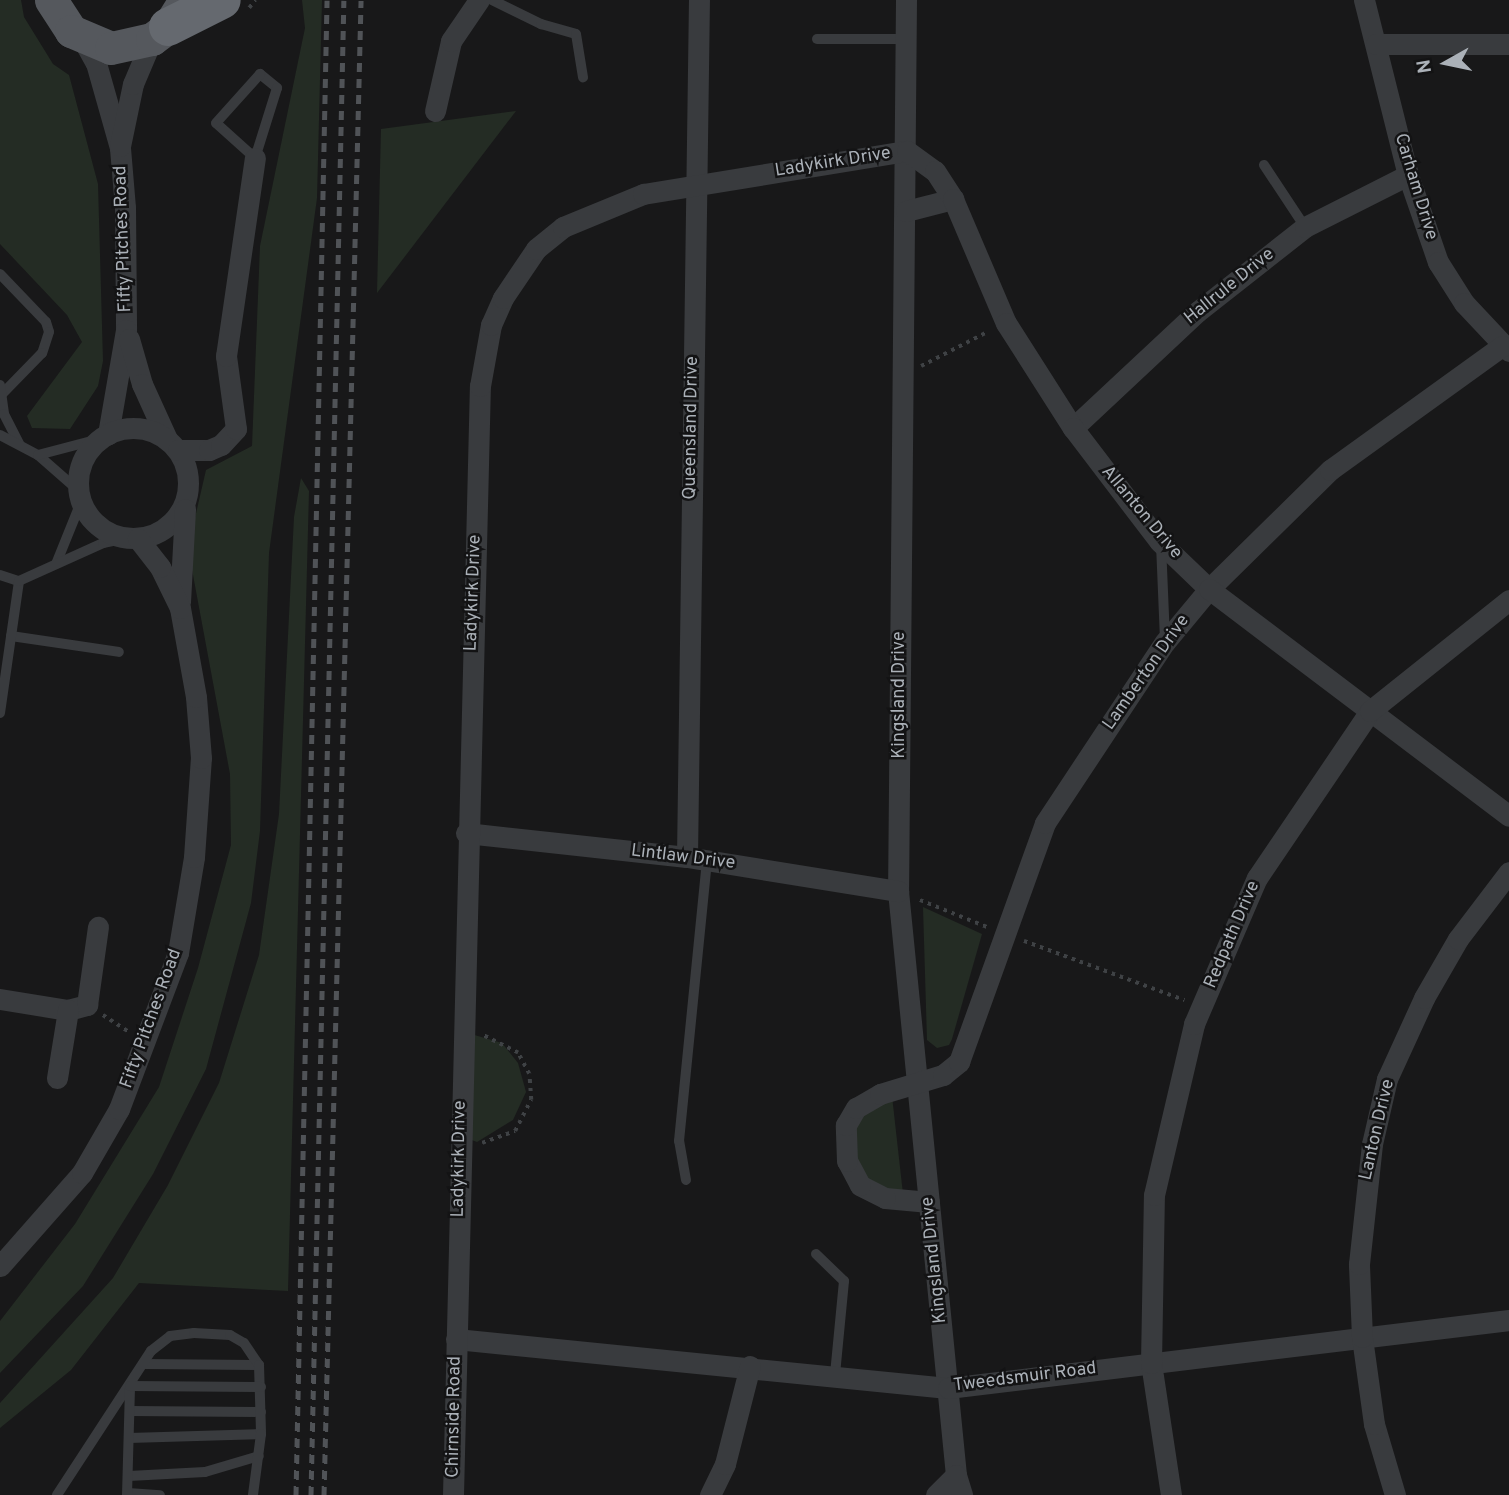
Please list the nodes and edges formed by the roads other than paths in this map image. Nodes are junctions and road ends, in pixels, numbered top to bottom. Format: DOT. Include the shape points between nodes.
graph roads {
  1 [pos="51,0"];
  2 [pos="222,0"];
  3 [pos="479,0"];
  4 [pos="492,0"];
  5 [pos="699,0"];
  6 [pos="906,0"];
  7 [pos="1364,0"];
  8 [pos="168,22"];
  9 [pos="817,39"];
  10 [pos="906,39"];
  11 [pos="83,40"];
  12 [pos="1376,44"];
  13 [pos="1509,44"];
  14 [pos="583,77"];
  15 [pos="435,111"];
  16 [pos="120,148"];
  17 [pos="907,151"];
  18 [pos="255,158"];
  19 [pos="1264,165"];
  20 [pos="1408,175"];
  21 [pos="695,186"];
  22 [pos="953,200"];
  23 [pos="906,211"];
  24 [pos="1306,227"];
  25 [pos="0,274"];
  26 [pos="127,330"];
  27 [pos="1505,348"];
  28 [pos="1,391"];
  29 [pos="1073,428"];
  30 [pos="0,435"];
  31 [pos="103,437"];
  32 [pos="19,444"];
  33 [pos="172,445"];
  34 [pos="209,450"];
  35 [pos="38,455"];
  36 [pos="188,486"];
  37 [pos="80,496"];
  38 [pos="132,538"];
  39 [pos="1160,542"];
  40 [pos="56,564"];
  41 [pos="0,575"];
  42 [pos="19,581"];
  43 [pos="1209,589"];
  44 [pos="1509,600"];
  45 [pos="180,608"];
  46 [pos="11,636"];
  47 [pos="1165,642"];
  48 [pos="119,652"];
  49 [pos="1370,711"];
  50 [pos="0,713"];
  51 [pos="1509,816"];
  52 [pos="466,833"];
  53 [pos="697,858"];
  54 [pos="1509,872"];
  55 [pos="898,891"];
  56 [pos="98,927"];
  57 [pos="0,999"];
  58 [pos="77,1008"];
  59 [pos="57,1078"];
  60 [pos="915,1084"];
  61 [pos="686,1180"];
  62 [pos="929,1202"];
  63 [pos="816,1254"];
  64 [pos="0,1266"];
  65 [pos="1509,1320"];
  66 [pos="1362,1337"];
  67 [pos="456,1339"];
  68 [pos="1151,1363"];
  69 [pos="143,1364"];
  70 [pos="259,1366"];
  71 [pos="750,1366"];
  72 [pos="835,1375"];
  73 [pos="130,1386"];
  74 [pos="261,1387"];
  75 [pos="948,1388"];
  76 [pos="130,1411"];
  77 [pos="261,1412"];
  78 [pos="261,1434"];
  79 [pos="129,1438"];
  80 [pos="259,1456"];
  81 [pos="129,1476"];
  82 [pos="959,1485"];
  83 [pos="128,1494"];
  84 [pos="57,1495"];
  85 [pos="160,1495"];
  86 [pos="253,1495"];
  87 [pos="453,1495"];
  88 [pos="710,1495"];
  89 [pos="936,1495"];
  90 [pos="1171,1495"];
  91 [pos="1395,1495"];
  1 -- 11 [label="main road" via="61,20"];
  2 -- 8 [label="highway"];
  3 -- 15 [label="street" via="452,41"];
  4 -- 14 [label="lane" via="576,34"];
  5 -- 21 [label="street, Queensland Drive"];
  6 -- 10 [label="street, Kingsland Drive"];
  7 -- 12 [label="street, Carham Drive"];
  8 -- 11 [label="main road" via="125,48"];
  8 -- 16 [label="street, Fifty Pitches Road" via="133,84"];
  9 -- 10 [label="lane"];
  10 -- 17 [label="street, Kingsland Drive"];
  11 -- 16 [label="street, Fifty Pitches Road" via="96,64"];
  12 -- 13 [label="street"];
  12 -- 20 [label="street, Carham Drive"];
  16 -- 26 [label="street, Fifty Pitches Road"];
  17 -- 21 [label="street, Ladykirk Drive"];
  17 -- 22 [label="street, Allanton Drive" via="935,171"];
  17 -- 23 [label="street, Kingsland Drive"];
  18 -- 18 [label="lane" via="216,123 260,74 277,88"];
  18 -- 34 [label="street" via="226,356 237,423 228,438"];
  19 -- 24 [label="lane"];
  20 -- 24 [label="street, Hallrule Drive"];
  20 -- 27 [label="street, Carham Drive" via="1437,261 1464,303"];
  21 -- 52 [label="street, Ladykirk Drive" via="611,203 563,227 518,272 491,325 480,386"];
  21 -- 53 [label="street, Queensland Drive"];
  22 -- 23 [label="street"];
  22 -- 29 [label="street, Allanton Drive" via="1006,323"];
  23 -- 55 [label="street, Kingsland Drive"];
  24 -- 29 [label="street, Hallrule Drive" via="1197,312"];
  25 -- 28 [label="lane" via="46,322 49,332 42,353"];
  26 -- 31 [label="street, Fifty Pitches Road"];
  26 -- 33 [label="street, Fifty Pitches Road" via="142,384"];
  27 -- 43 [label="street, Lamberton Drive" via="1330,470"];
  28 -- 32 [label="lane" via="4,414"];
  29 -- 39 [label="street, Allanton Drive"];
  30 -- 32 [label="lane"];
  31 -- 33 [label="street" via="135,428"];
  31 -- 35 [label="lane"];
  31 -- 37 [label="street" via="86,455"];
  32 -- 35 [label="lane"];
  33 -- 34 [label="street"];
  33 -- 36 [label="street"];
  34 -- 36 [label="street"];
  35 -- 37 [label="lane"];
  36 -- 38 [label="street" via="174,521 161,531"];
  36 -- 45 [label="street, Fifty Pitches Road" via="180,534"];
  37 -- 38 [label="street" via="90,518 107,532"];
  37 -- 40 [label="lane"];
  38 -- 40 [label="lane"];
  38 -- 45 [label="street, Fifty Pitches Road" via="160,567"];
  39 -- 43 [label="street, Allanton Drive"];
  39 -- 47 [label="lane"];
  40 -- 42 [label="lane"];
  41 -- 42 [label="lane"];
  42 -- 46 [label="lane"];
  43 -- 47 [label="street, Lamberton Drive"];
  43 -- 49 [label="street, Allanton Drive"];
  44 -- 49 [label="street, Redpath Drive"];
  45 -- 64 [label="street, Fifty Pitches Road" via="191,658 201,758 194,858 177,953 119,1109 82,1173"];
  46 -- 48 [label="lane"];
  46 -- 50 [label="lane"];
  47 -- 60 [label="street, Lamberton Drive" via="1045,823 959,1062 943,1075"];
  49 -- 51 [label="street, Allanton Drive"];
  49 -- 68 [label="street, Redpath Drive" via="1257,878 1202,1006 1154,1195"];
  52 -- 53 [label="street, Lintlaw Drive"];
  52 -- 67 [label="street, Ladykirk Drive"];
  53 -- 55 [label="street, Lintlaw Drive"];
  53 -- 61 [label="lane" via="678,1141"];
  54 -- 66 [label="street, Lanton Drive" via="1458,939 1424,998 1387,1079 1363,1198 1359,1265"];
  55 -- 60 [label="street, Kingsland Drive"];
  56 -- 58 [label="street"];
  57 -- 58 [label="street"];
  58 -- 59 [label="street"];
  60 -- 62 [label="street, Kingsland Drive"];
  60 -- 62 [label="street, Lamberton Drive" via="880,1094 856,1108 846,1125 844,1145 860,1185 884,1198"];
  62 -- 75 [label="street, Kingsland Drive"];
  63 -- 72 [label="lane" via="844,1280"];
  65 -- 66 [label="street, Tweedsmuir Road"];
  66 -- 68 [label="street, Tweedsmuir Road"];
  66 -- 91 [label="street, Lanton Drive" via="1374,1424"];
  67 -- 71 [label="street, Tweedsmuir Road"];
  67 -- 87 [label="street, Chirnside Road"];
  68 -- 75 [label="street, Tweedsmuir Road"];
  68 -- 90 [label="street, Redpath Drive"];
  69 -- 70 [label="lane"];
  69 -- 70 [label="lane" via="170,1336 194,1333 230,1335 243,1343"];
  69 -- 73 [label="lane"];
  70 -- 74 [label="lane"];
  71 -- 72 [label="street, Tweedsmuir Road"];
  71 -- 88 [label="street" via="725,1464"];
  72 -- 75 [label="street, Tweedsmuir Road"];
  73 -- 74 [label="lane"];
  73 -- 76 [label="lane"];
  73 -- 84 [label="lane"];
  74 -- 77 [label="lane"];
  75 -- 82 [label="street, Kingsland Drive"];
  76 -- 77 [label="lane"];
  76 -- 79 [label="lane"];
  77 -- 78 [label="lane"];
  78 -- 79 [label="lane"];
  78 -- 80 [label="lane"];
  79 -- 81 [label="lane"];
  80 -- 81 [label="lane" via="205,1472"];
  80 -- 86 [label="lane"];
  81 -- 83 [label="lane"];
  82 -- 89 [label="street"];
  83 -- 85 [label="lane"];
}
